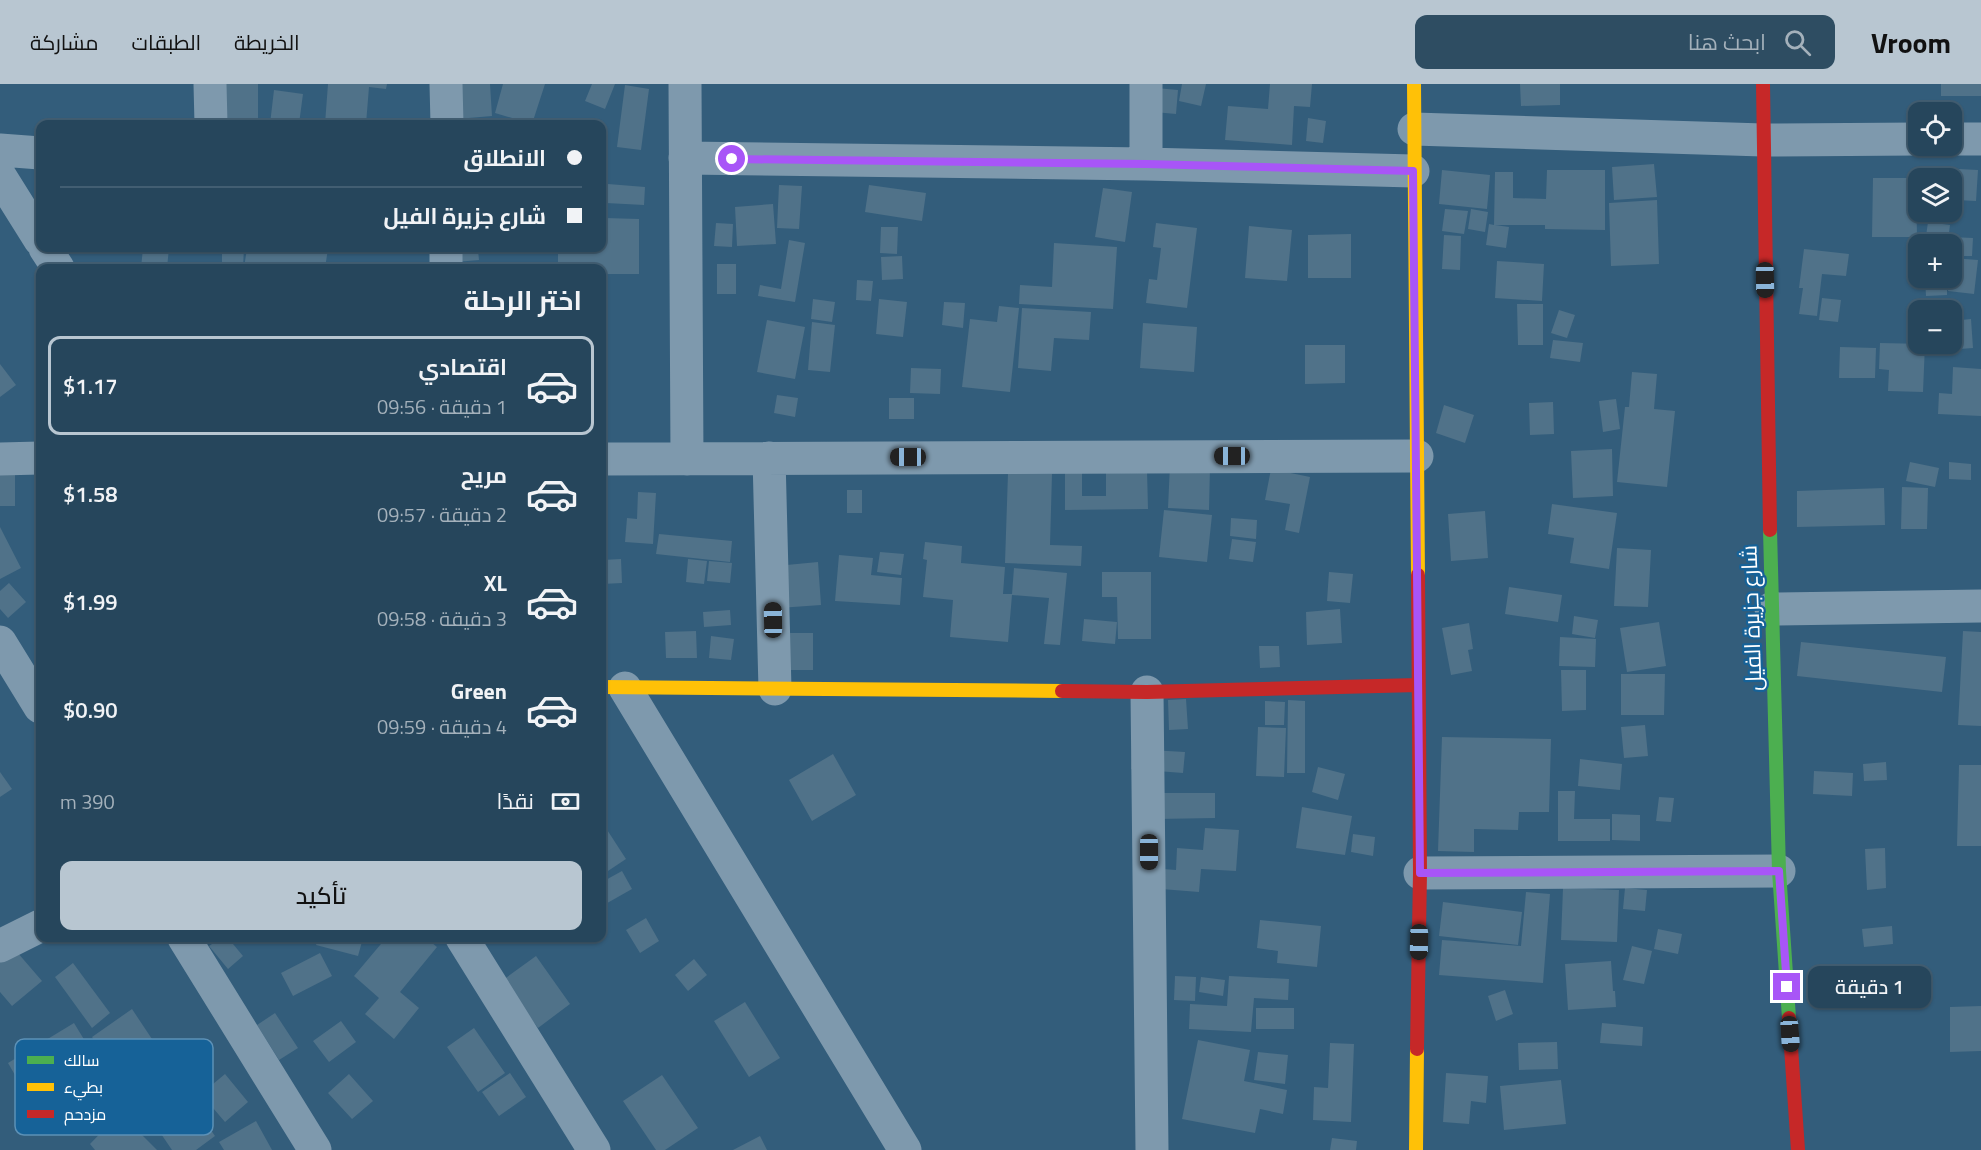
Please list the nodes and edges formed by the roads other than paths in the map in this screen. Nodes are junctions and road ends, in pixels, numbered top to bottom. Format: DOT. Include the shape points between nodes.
graph roads {
  1 [pos="210,84"];
  2 [pos="446,84"];
  3 [pos="685,84"];
  4 [pos="1146,84"];
  5 [pos="1414,84"];
  6 [pos="1763,84"];
  7 [pos="211,120"];
  8 [pos="447,120"];
  9 [pos="1414,129"];
  10 [pos="1908,139"];
  11 [pos="1962,139"];
  12 [pos="1981,139"];
  13 [pos="1763,140"];
  14 [pos="0,150"];
  15 [pos="36,153"];
  16 [pos="686,158"];
  17 [pos="1146,164"];
  18 [pos="1413,171"];
  19 [pos="0,176"];
  20 [pos="36,234"];
  21 [pos="1417,456"];
  22 [pos="36,458"];
  23 [pos="769,458"];
  24 [pos="0,459"];
  25 [pos="606,459"];
  26 [pos="687,459"];
  27 [pos="1981,606"];
  28 [pos="1771,609"];
  29 [pos="0,642"];
  30 [pos="1418,685"];
  31 [pos="613,688"];
  32 [pos="775,689"];
  33 [pos="1147,692"];
  34 [pos="36,700"];
  35 [pos="1779,871"];
  36 [pos="1420,873"];
  37 [pos="36,928"];
  38 [pos="186,942"];
  39 [pos="464,942"];
  40 [pos="0,946"];
  41 [pos="315,1150"];
  42 [pos="594,1150"];
  43 [pos="905,1150"];
  44 [pos="1152,1150"];
  45 [pos="1416,1150"];
  46 [pos="1798,1150"];
  1 -- 7 [label="street"];
  2 -- 8 [label="street"];
  3 -- 16 [label="street"];
  4 -- 17 [label="street"];
  5 -- 9 [label="street"];
  6 -- 13 [label="street, شارع جزيرة الفيل"];
  9 -- 13 [label="street"];
  9 -- 18 [label="street"];
  10 -- 13 [label="street"];
  11 -- 12 [label="street"];
  13 -- 28 [label="street, شارع جزيرة الفيل"];
  14 -- 15 [label="street"];
  16 -- 17 [label="street"];
  16 -- 26 [label="street"];
  17 -- 18 [label="street"];
  18 -- 21 [label="street"];
  19 -- 20 [label="street"];
  21 -- 23 [label="street"];
  21 -- 30 [label="street"];
  22 -- 24 [label="street"];
  23 -- 26 [label="street"];
  23 -- 32 [label="street"];
  25 -- 26 [label="street"];
  27 -- 28 [label="street"];
  28 -- 35 [label="street, شارع جزيرة الفيل"];
  29 -- 34 [label="street"];
  30 -- 33 [label="street"];
  30 -- 36 [label="street"];
  31 -- 32 [label="street"];
  31 -- 43 [label="street"];
  32 -- 33 [label="street"];
  33 -- 44 [label="street"];
  35 -- 36 [label="street"];
  35 -- 46 [label="street, شارع جزيرة الفيل"];
  36 -- 45 [label="street"];
  37 -- 40 [label="street"];
  38 -- 41 [label="street"];
  39 -- 42 [label="street"];
}
